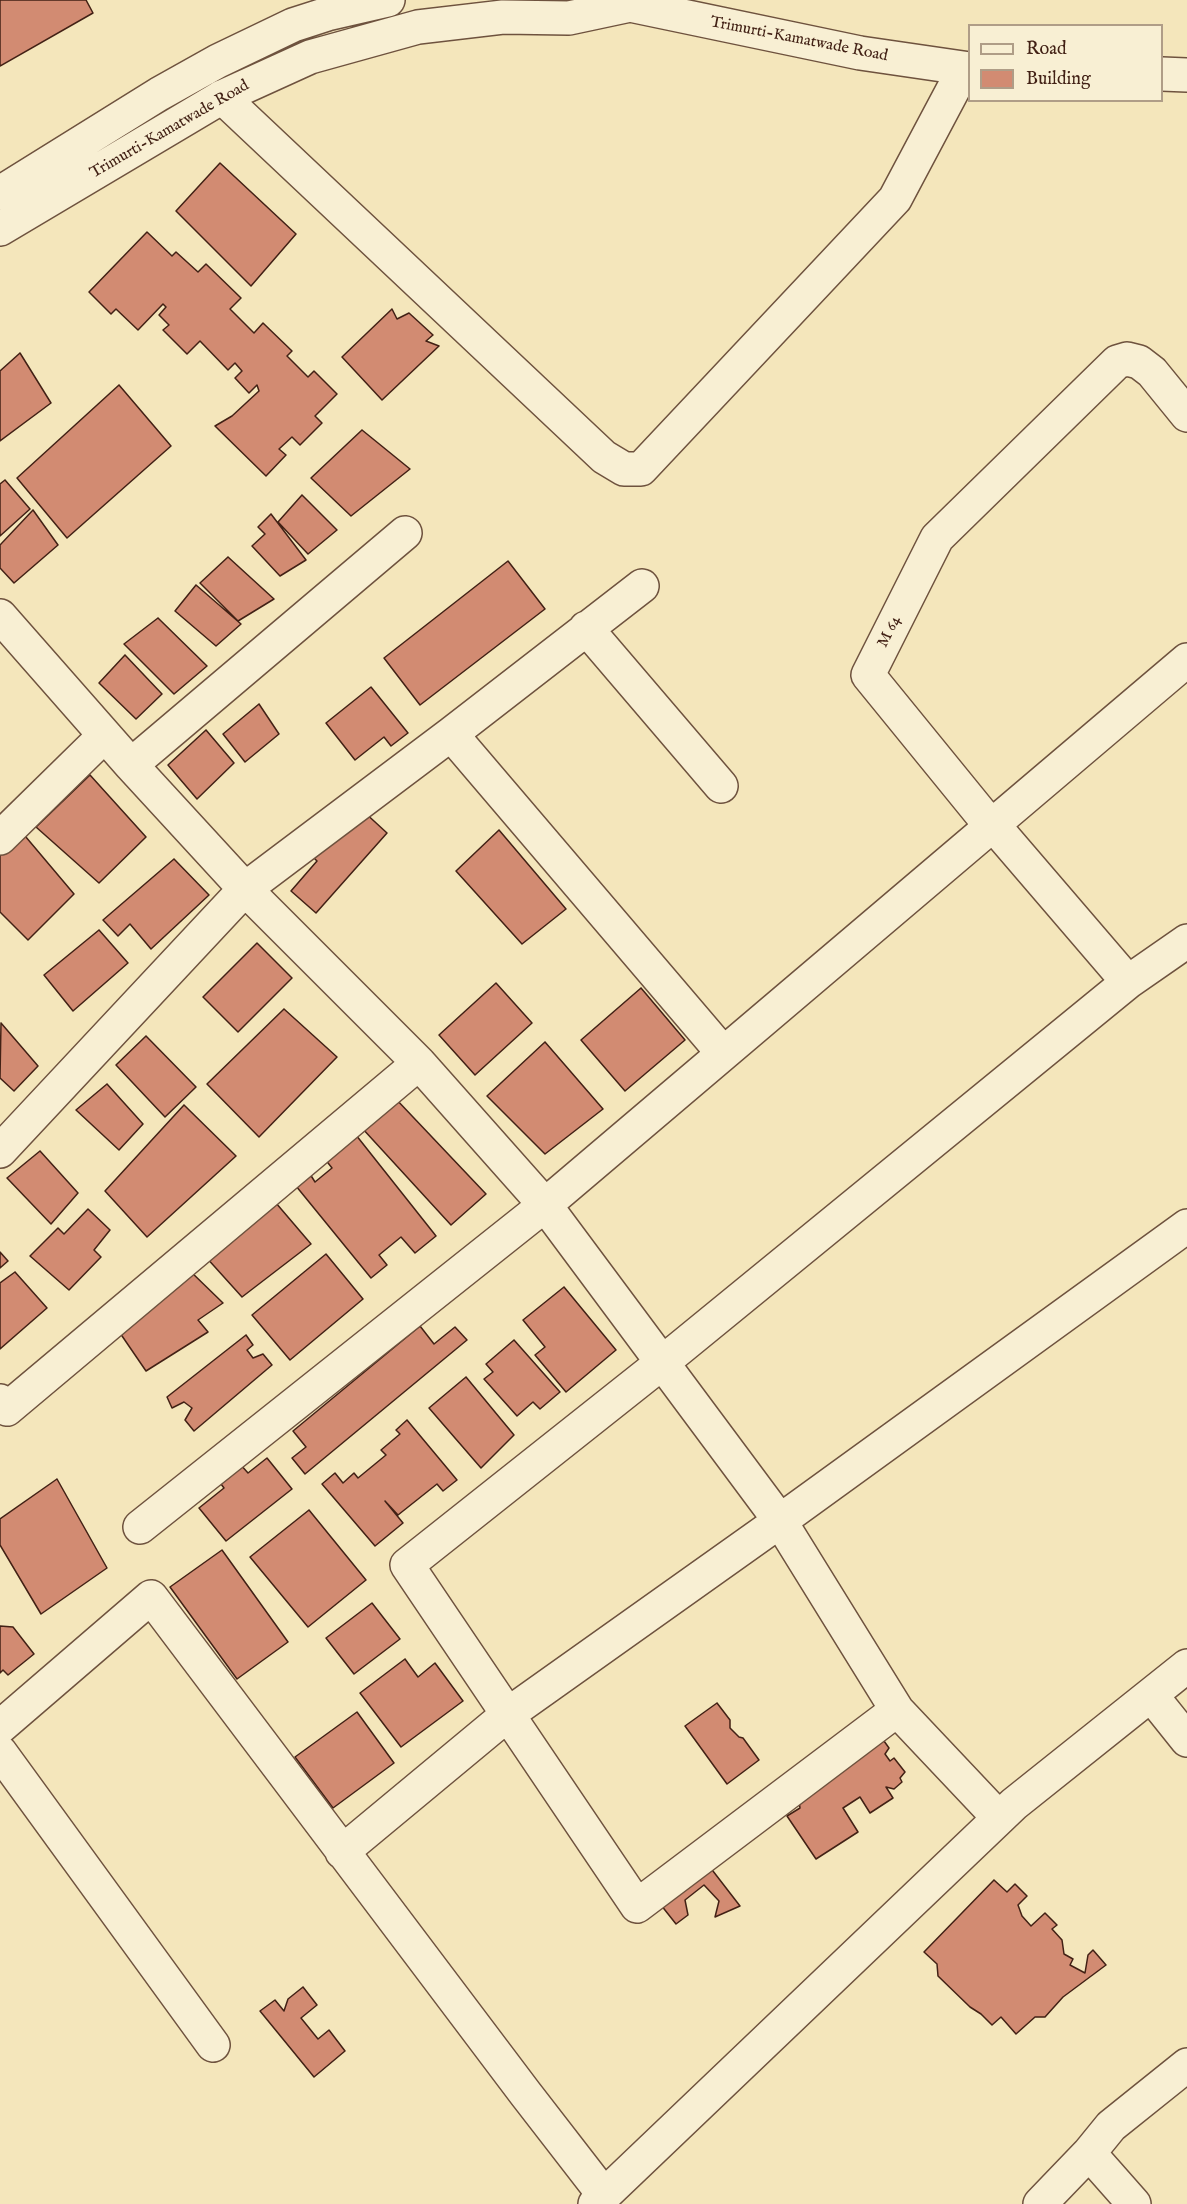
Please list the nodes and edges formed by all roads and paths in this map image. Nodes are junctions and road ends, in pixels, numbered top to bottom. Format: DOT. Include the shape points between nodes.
graph roads {
  1 [pos="389,0"];
  2 [pos="627,2"];
  3 [pos="418,27"];
  4 [pos="967,69"];
  5 [pos="1163,74"];
  6 [pos="1187,75"];
  7 [pos="222,97"];
  8 [pos="0,193"];
  9 [pos="0,229"];
  10 [pos="1187,415"];
  11 [pos="405,533"];
  12 [pos="642,586"];
  13 [pos="0,616"];
  14 [pos="586,628"];
  15 [pos="1187,660"];
  16 [pos="451,734"];
  17 [pos="104,736"];
  18 [pos="131,765"];
  19 [pos="721,786"];
  20 [pos="992,826"];
  21 [pos="0,838"];
  22 [pos="245,889"];
  23 [pos="1187,941"];
  24 [pos="1128,982"];
  25 [pos="723,1053"];
  26 [pos="419,1063"];
  27 [pos="0,1151"];
  28 [pos="545,1205"];
  29 [pos="1187,1226"];
  30 [pos="663,1362"];
  31 [pos="0,1401"];
  32 [pos="780,1521"];
  33 [pos="140,1527"];
  34 [pos="1187,1666"];
  35 [pos="1151,1695"];
  36 [pos="897,1710"];
  37 [pos="507,1715"];
  38 [pos="0,1727"];
  39 [pos="1187,1740"];
  40 [pos="0,1752"];
  41 [pos="990,1807"];
  42 [pos="342,1852"];
  43 [pos="213,2045"];
  44 [pos="1187,2065"];
  45 [pos="1089,2153"];
  46 [pos="599,2199"];
  47 [pos="1040,2204"];
  48 [pos="1134,2204"];
  1 -- 3 [label="street"];
  1 -- 8 [label="street, Trimurti-Kamatwade Road" via="293,25 218,61"];
  2 -- 3 [label="street, Trimurti-Kamatwade Road" via="569,18 503,17"];
  2 -- 4 [label="street, Trimurti-Kamatwade Road" via="860,53"];
  3 -- 7 [label="street, Trimurti-Kamatwade Road" via="310,57"];
  4 -- 7 [label="street" via="895,199 641,469 624,470 604,457"];
  5 -- 6 [label="street"];
  7 -- 9 [label="street, Trimurti-Kamatwade Road"];
  10 -- 20 [label="street, M 64" via="1139,362 1117,362 938,538 868,675"];
  11 -- 18 [label="street"];
  12 -- 14 [label="street"];
  13 -- 17 [label="street"];
  14 -- 16 [label="street"];
  14 -- 19 [label="street"];
  15 -- 20 [label="street"];
  16 -- 22 [label="street"];
  16 -- 25 [label="street"];
  17 -- 18 [label="street"];
  17 -- 21 [label="street"];
  18 -- 22 [label="street"];
  20 -- 24 [label="street, M 64"];
  20 -- 25 [label="street"];
  22 -- 26 [label="street"];
  22 -- 27 [label="street"];
  23 -- 24 [label="street"];
  24 -- 30 [label="street"];
  25 -- 28 [label="street"];
  26 -- 28 [label="street"];
  26 -- 31 [label="street" via="8,1409"];
  28 -- 30 [label="street"];
  28 -- 33 [label="street"];
  29 -- 32 [label="street"];
  30 -- 32 [label="street"];
  30 -- 37 [label="street" via="407,1565"];
  32 -- 36 [label="street"];
  32 -- 37 [label="street"];
  34 -- 35 [label="street"];
  35 -- 39 [label="street"];
  35 -- 41 [label="street"];
  36 -- 37 [label="street" via="637,1906"];
  36 -- 41 [label="street"];
  37 -- 42 [label="street"];
  38 -- 42 [label="street" via="151,1597"];
  40 -- 43 [label="street"];
  41 -- 46 [label="street"];
  42 -- 46 [label="street" via="525,2093"];
  44 -- 45 [label="street" via="1111,2126"];
  45 -- 47 [label="street"];
  45 -- 48 [label="street"];
}
